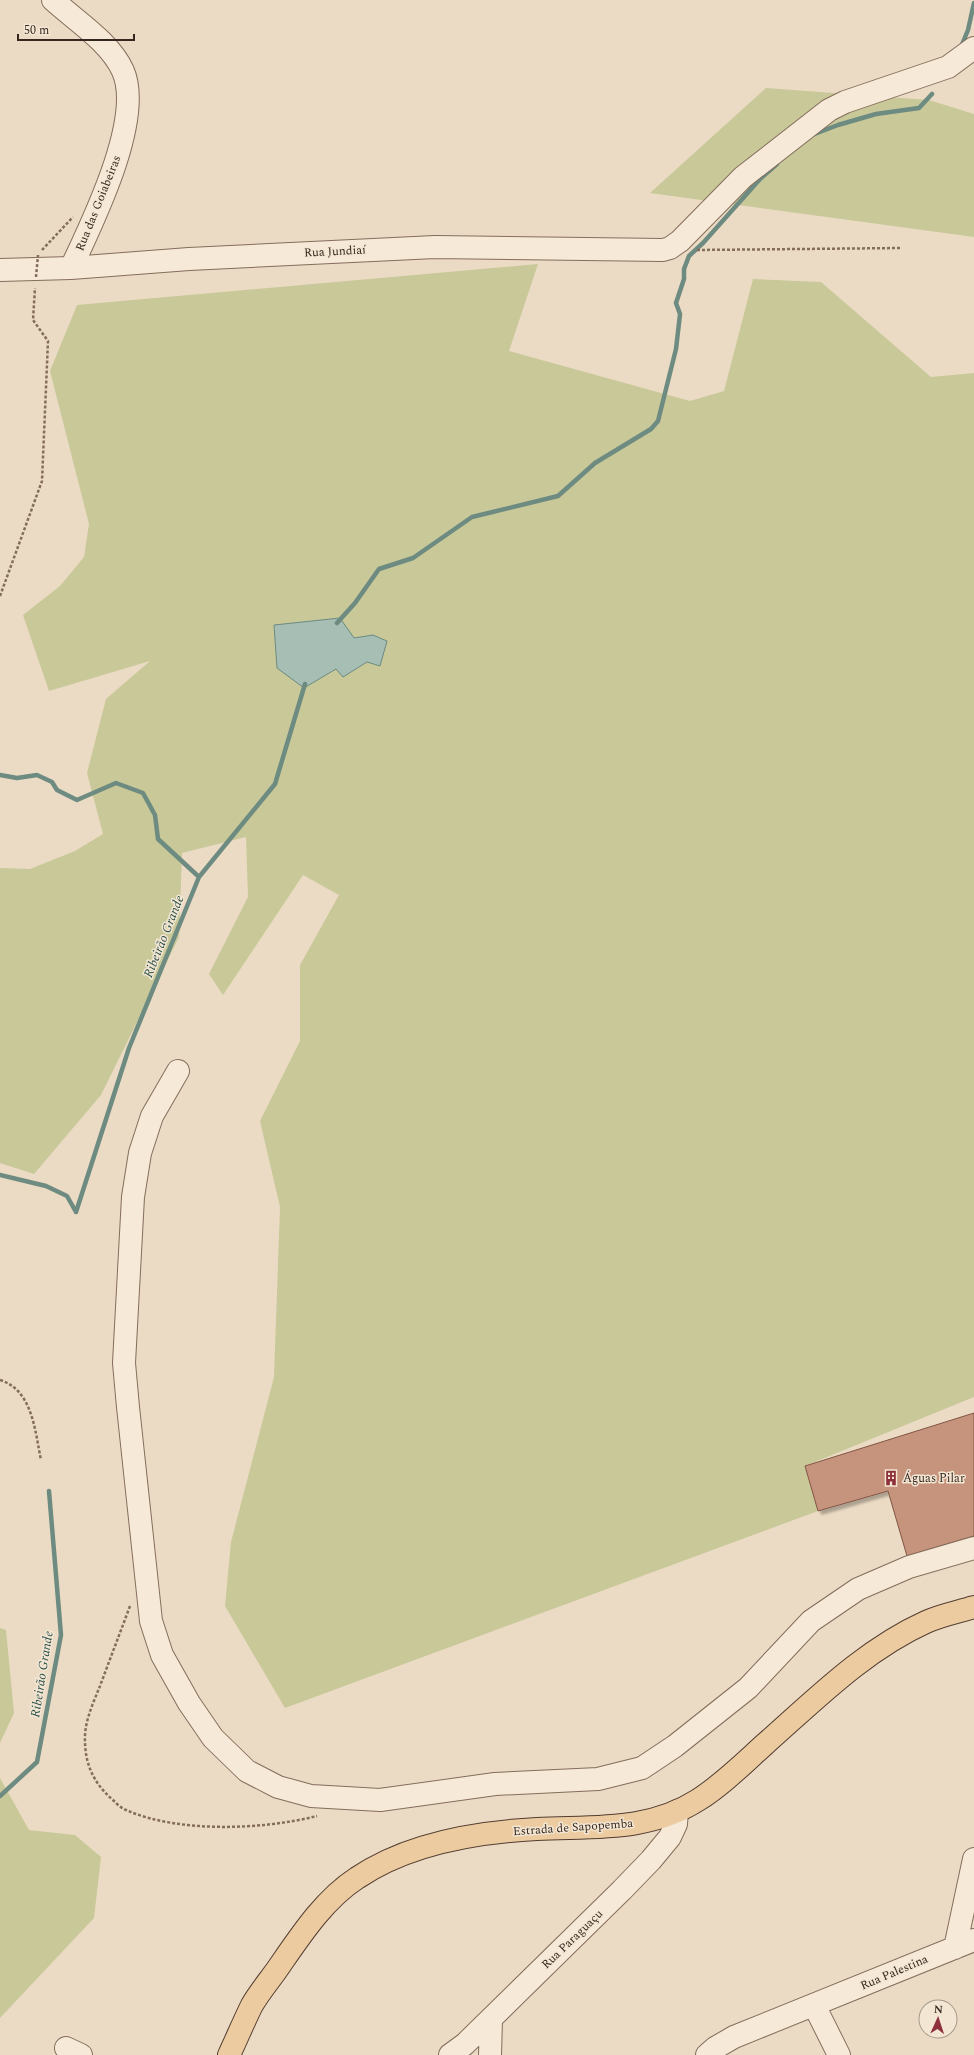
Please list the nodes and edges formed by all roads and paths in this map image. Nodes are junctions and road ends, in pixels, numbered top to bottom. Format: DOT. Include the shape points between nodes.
graph roads {
  1 [pos="53,0"];
  2 [pos="974,48"];
  3 [pos="902,248"];
  4 [pos="709,250"];
  5 [pos="38,255"];
  6 [pos="71,268"];
  7 [pos="0,270"];
  8 [pos="0,596"];
  9 [pos="178,1072"];
  10 [pos="0,1380"];
  11 [pos="41,1460"];
  12 [pos="974,1548"];
  13 [pos="133,1598"];
  14 [pos="974,1606"];
  15 [pos="677,1811"];
  16 [pos="318,1816"];
  17 [pos="974,1859"];
  18 [pos="964,1944"];
  19 [pos="814,2005"];
  20 [pos="491,2018"];
  21 [pos="229,2055"];
  22 [pos="450,2055"];
  23 [pos="490,2055"];
  24 [pos="708,2055"];
  25 [pos="839,2055"];
  1 -- 6 [label="street, Rua das Goiabeiras" via="103,44 123,71 128,90 127,110 119,149 101,203"];
  2 -- 6 [label="street, Rua Jundiaí" via="948,67 845,102 829,110 743,177 680,241 663,250 435,247 189,259"];
  3 -- 4 [label="path"];
  5 -- 8 [label="path, bridge" via="33,320 48,341 42,481"];
  6 -- 7 [label="street, Rua Jundiaí"];
  9 -- 12 [label="street" via="152,1116 140,1153 133,1196 124,1363 129,1423 151,1621 162,1655 189,1703 213,1738 247,1771 278,1786 311,1796 380,1800 495,1784 598,1779 642,1768 675,1746 748,1688 811,1621 858,1589 909,1567"];
  10 -- 11 [label="path" via="8,1382 26,1401"];
  13 -- 16 [label="path" via="86,1721 86,1753 92,1775 101,1790 124,1810 155,1820 191,1826 230,1828"];
  14 -- 15 [label="main road, Estrada de Sapopemba" via="927,1622 876,1650 699,1800"];
  15 -- 20 [label="street, Rua Paraguaçu" via="676,1824 670,1837 651,1860"];
  15 -- 21 [label="main road, Estrada de Sapopemba" via="628,1826 516,1831 462,1838 402,1854 378,1865 356,1878 303,1932 253,2004"];
  17 -- 18 [label="street"];
  18 -- 19 [label="street, Rua Palestina"];
  19 -- 24 [label="street, Rua Palestina" via="734,2037"];
  19 -- 25 [label="street"];
  20 -- 22 [label="street, Rua Paraguaçu"];
  20 -- 23 [label="street"];
}
